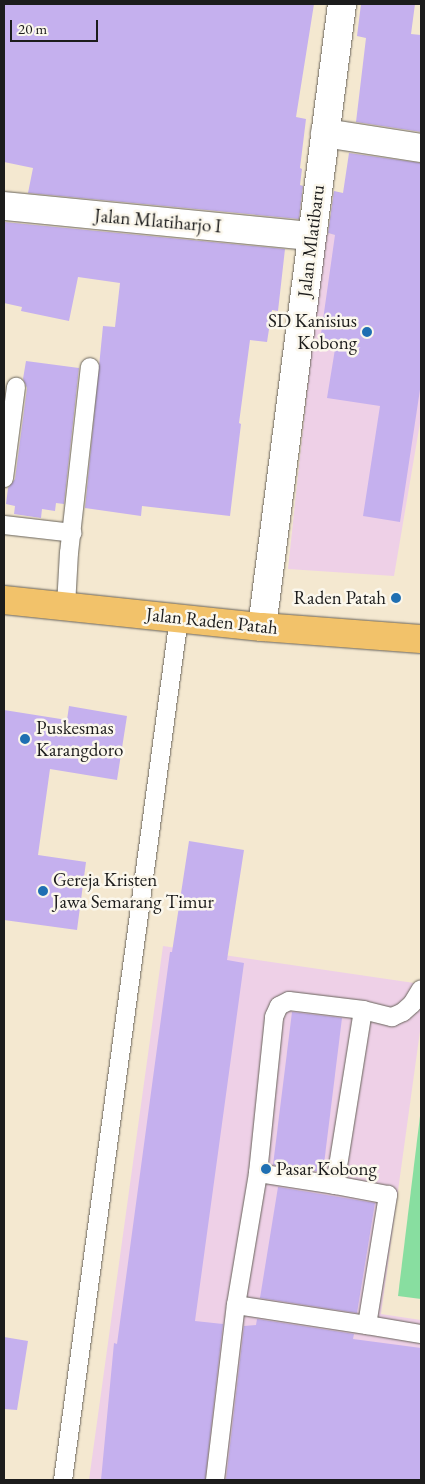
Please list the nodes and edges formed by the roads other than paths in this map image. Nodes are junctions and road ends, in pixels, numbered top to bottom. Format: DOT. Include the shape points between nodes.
graph roads {
  1 [pos="342,4"];
  2 [pos="325,133"];
  3 [pos="421,148"];
  4 [pos="4,206"];
  5 [pos="312,236"];
  6 [pos="90,368"];
  7 [pos="16,387"];
  8 [pos="4,478"];
  9 [pos="4,525"];
  10 [pos="73,533"];
  11 [pos="4,600"];
  12 [pos="66,606"];
  13 [pos="179,618"];
  14 [pos="262,627"];
  15 [pos="421,639"];
  16 [pos="421,989"];
  17 [pos="363,1010"];
  18 [pos="258,1173"];
  19 [pos="334,1185"];
  20 [pos="236,1305"];
  21 [pos="367,1325"];
  22 [pos="421,1334"];
  23 [pos="63,1480"];
  24 [pos="215,1480"];
  1 -- 2 [label="street, Jalan Mlatibaru"];
  2 -- 3 [label="street"];
  2 -- 5 [label="street, Jalan Mlatibaru"];
  4 -- 5 [label="street, Jalan Mlatiharjo I"];
  5 -- 14 [label="street, Jalan Mlatibaru"];
  6 -- 10 [label="lane"];
  7 -- 8 [label="lane"];
  9 -- 10 [label="lane"];
  10 -- 12 [label="lane"];
  11 -- 12 [label="highway, Jalan Raden Patah"];
  12 -- 13 [label="highway, Jalan Raden Patah"];
  13 -- 14 [label="highway, Jalan Raden Patah"];
  13 -- 23 [label="lane"];
  14 -- 15 [label="highway, Jalan Raden Patah"];
  16 -- 17 [label="lane" via="412,1004 392,1017"];
  17 -- 18 [label="lane" via="289,1000 279,1006 274,1017"];
  17 -- 19 [label="lane"];
  18 -- 19 [label="lane"];
  18 -- 20 [label="lane"];
  19 -- 21 [label="lane" via="388,1195"];
  20 -- 21 [label="lane"];
  20 -- 24 [label="lane"];
  21 -- 22 [label="lane"];
}
